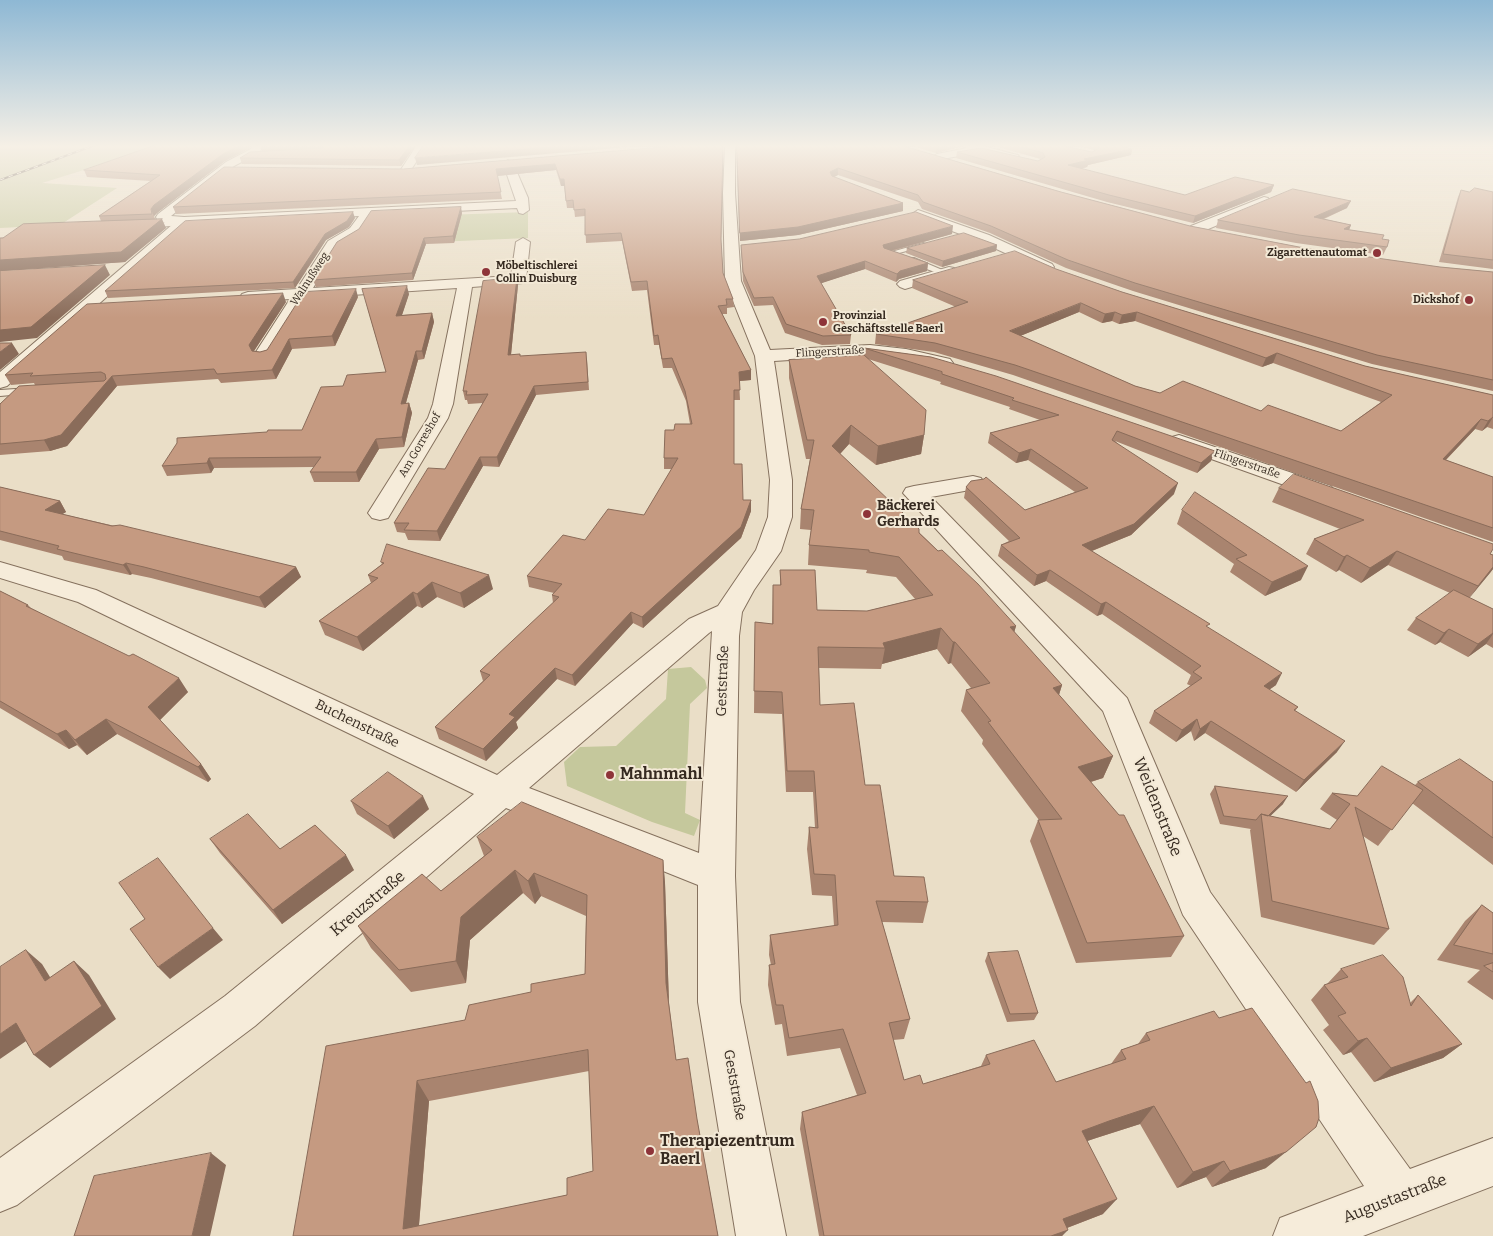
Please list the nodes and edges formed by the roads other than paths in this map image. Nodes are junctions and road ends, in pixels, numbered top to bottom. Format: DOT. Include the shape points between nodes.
graph roads {
  1 [pos="180,203"];
  2 [pos="522,203"];
  3 [pos="735,203"];
  4 [pos="1261,203"];
  5 [pos="368,212"];
  6 [pos="908,212"];
  7 [pos="182,222"];
  8 [pos="141,226"];
  9 [pos="1196,229"];
  10 [pos="523,242"];
  11 [pos="931,243"];
  12 [pos="1015,252"];
  13 [pos="997,257"];
  14 [pos="961,267"];
  15 [pos="129,268"];
  16 [pos="110,269"];
  17 [pos="944,272"];
  18 [pos="1060,273"];
  19 [pos="465,284"];
  20 [pos="905,284"];
  21 [pos="299,295"];
  22 [pos="232,298"];
  23 [pos="116,304"];
  24 [pos="87,306"];
  25 [pos="42,346"];
  26 [pos="17,347"];
  27 [pos="263,356"];
  28 [pos="764,356"];
  29 [pos="960,368"];
  30 [pos="0,382"];
  31 [pos="39,390"];
  32 [pos="0,393"];
  33 [pos="1159,434"];
  34 [pos="973,483"];
  35 [pos="1344,499"];
  36 [pos="380,513"];
  37 [pos="0,570"];
  38 [pos="728,612"];
  39 [pos="501,792"];
  40 [pos="716,876"];
  41 [pos="1493,1162"];
  42 [pos="0,1188"];
  43 [pos="1401,1198"];
  44 [pos="761,1236"];
  45 [pos="1298,1236"];
  1 -- 7 [label="street" via="162,216 163,220"];
  2 -- 5 [label="street" via="523,207"];
  3 -- 28 [label="street, Geststraße" via="738,247 733,281"];
  4 -- 9 [label="street"];
  5 -- 7 [label="street"];
  5 -- 21 [label="street, Walnußweg" via="355,231 333,244"];
  6 -- 12 [label="street"];
  7 -- 8 [label="lane"];
  7 -- 15 [label="street"];
  10 -- 19 [label="street" via="518,280"];
  11 -- 17 [label="lane" via="890,254"];
  12 -- 13 [label="street"];
  12 -- 18 [label="street"];
  14 -- 17 [label="street"];
  15 -- 16 [label="street"];
  15 -- 24 [label="street"];
  17 -- 20 [label="street"];
  19 -- 21 [label="street"];
  19 -- 36 [label="street, Am Gorreshof" via="438,418"];
  21 -- 22 [label="street"];
  21 -- 27 [label="street, Walnußweg"];
  23 -- 24 [label="street"];
  24 -- 25 [label="street"];
  25 -- 26 [label="street"];
  25 -- 30 [label="street"];
  28 -- 29 [label="street, Flingerstraße" via="870,350 906,354"];
  28 -- 38 [label="street, Geststraße" via="781,480 780,517 768,550"];
  31 -- 32 [label="lane"];
  33 -- 35 [label="street, Flingerstraße"];
  34 -- 43 [label="street, Weidenstraße" via="914,493 1116,706 1196,903"];
  37 -- 39 [label="street, Buchenstraße" via="88,596"];
  38 -- 39 [label="street, Kreuzstraße" via="700,626"];
  38 -- 40 [label="street, Geststraße"];
  39 -- 40 [label="street, Buchenstraße"];
  39 -- 42 [label="street, Kreuzstraße" via="240,1011"];
  40 -- 44 [label="street, Geststraße" via="719,1002"];
  41 -- 43 [label="street, Augustastraße"];
  43 -- 45 [label="street, Augustastraße"];
}
